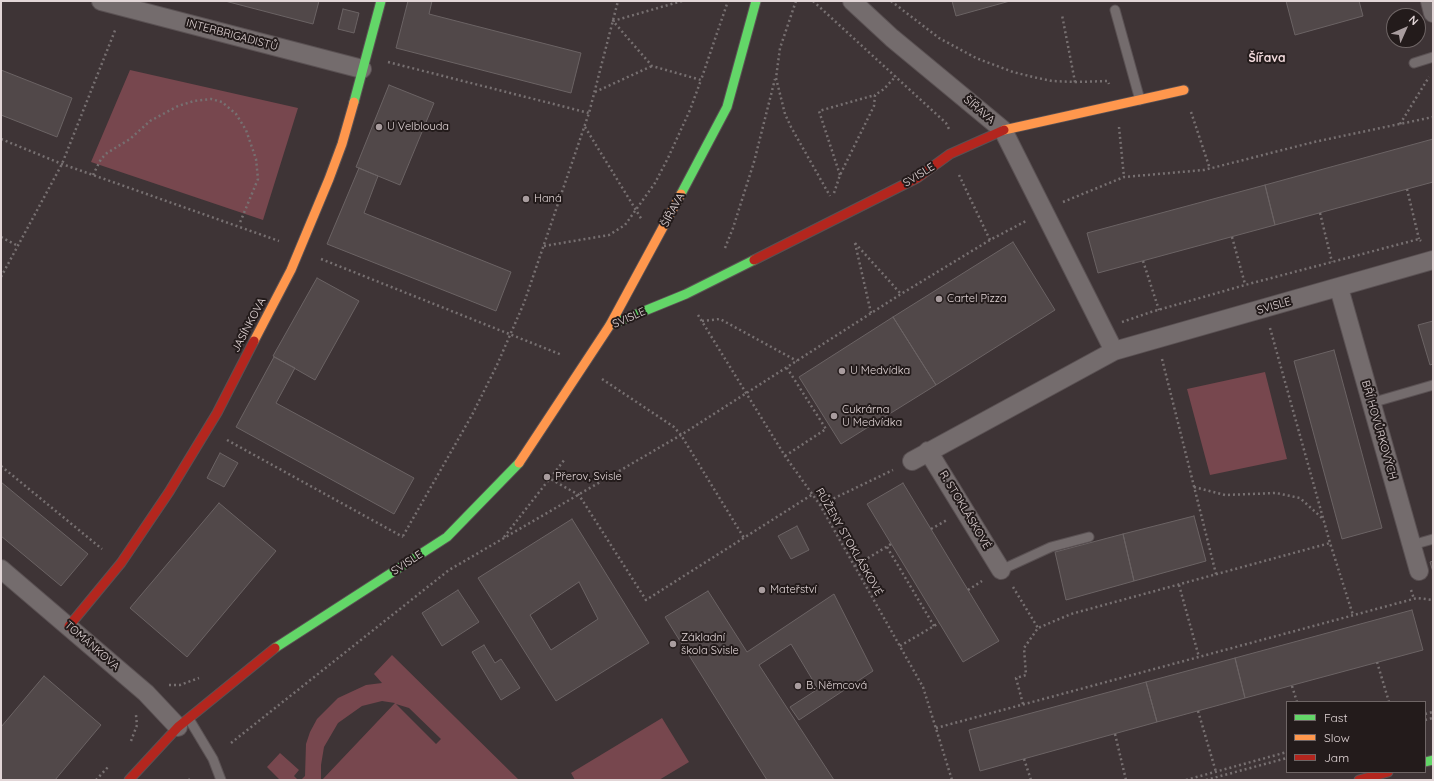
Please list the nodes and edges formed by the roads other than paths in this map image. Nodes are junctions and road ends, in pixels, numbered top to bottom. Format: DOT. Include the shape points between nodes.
graph roads {
  1 [pos="101,1"];
  2 [pos="381,1"];
  3 [pos="756,1"];
  4 [pos="852,1"];
  5 [pos="1430,1"];
  6 [pos="1115,10"];
  7 [pos="1433,13"];
  8 [pos="1433,57"];
  9 [pos="1414,63"];
  10 [pos="362,69"];
  11 [pos="1184,90"];
  12 [pos="1140,100"];
  13 [pos="1003,130"];
  14 [pos="1433,260"];
  15 [pos="1339,288"];
  16 [pos="610,325"];
  17 [pos="1114,351"];
  18 [pos="1433,385"];
  19 [pos="1371,403"];
  20 [pos="928,451"];
  21 [pos="912,461"];
  22 [pos="1088,537"];
  23 [pos="1433,539"];
  24 [pos="1412,545"];
  25 [pos="1,570"];
  26 [pos="1001,570"];
  27 [pos="1420,571"];
  28 [pos="69,626"];
  29 [pos="184,723"];
  30 [pos="1384,773"];
  31 [pos="129,780"];
  32 [pos="221,780"];
  33 [pos="1359,780"];
  1 -- 10 [label="street, INTERBRIGADISTŮ"];
  2 -- 10 [label="street, JASÍNKOVA"];
  3 -- 16 [label="street, ŠÍŘAVA" via="727,107 656,244"];
  4 -- 13 [label="street, ŠÍŘAVA" via="892,38"];
  5 -- 7 [label="street"];
  6 -- 12 [label="lane"];
  8 -- 9 [label="lane"];
  10 -- 28 [label="street, JASÍNKOVA" via="342,144 300,250 220,406 144,532"];
  11 -- 12 [label="street, ŠÍŘAVA"];
  12 -- 13 [label="street, ŠÍŘAVA"];
  13 -- 16 [label="street, SVISLE" via="950,154 916,178 721,277"];
  13 -- 17 [label="street"];
  14 -- 15 [label="street, SVISLE"];
  15 -- 17 [label="street, SVISLE"];
  15 -- 19 [label="street, BŘÍ HOVŮRKOVÝCH"];
  16 -- 29 [label="street, SVISLE" via="515,469 447,537 280,644"];
  17 -- 20 [label="street, SVISLE"];
  18 -- 19 [label="lane"];
  19 -- 24 [label="street, BŘÍ HOVŮRKOVÝCH"];
  20 -- 21 [label="street, SVISLE"];
  20 -- 26 [label="street, R. STOKLÁSKOVÉ"];
  22 -- 26 [label="lane" via="1052,546"];
  23 -- 24 [label="lane"];
  24 -- 27 [label="street, BŘÍ HOVŮRKOVÝCH"];
  25 -- 28 [label="street, TOMÁNKOVA"];
  28 -- 29 [label="street, TOMÁNKOVA"];
  29 -- 31 [label="street, SVISLE"];
  29 -- 32 [label="lane" via="213,759"];
  30 -- 33 [label="street"];
}
